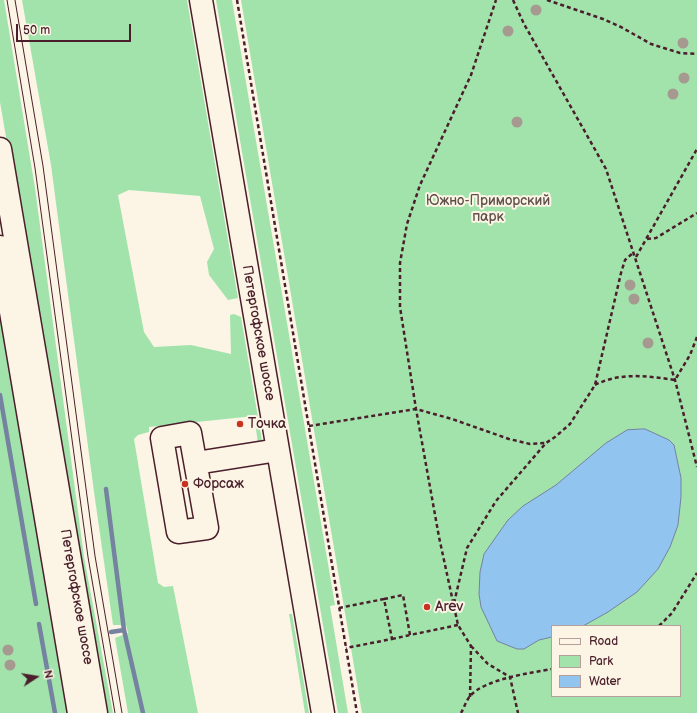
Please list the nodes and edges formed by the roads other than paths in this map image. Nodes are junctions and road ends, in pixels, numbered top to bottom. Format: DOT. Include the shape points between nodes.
graph roads {
  1 [pos="201,0"];
  2 [pos="0,149"];
  3 [pos="0,247"];
  4 [pos="278,450"];
  5 [pos="196,463"];
  6 [pos="79,713"];
  7 [pos="96,713"];
  8 [pos="323,713"];
  1 -- 4 [label="main road, Петергофское шоссе"];
  2 -- 7 [label="main road, Петергофское шоссе"];
  3 -- 6 [label="main road, Петергофское шоссе"];
  4 -- 5 [label="main road"];
  4 -- 8 [label="main road, Петергофское шоссе" via="296,602"];
}
